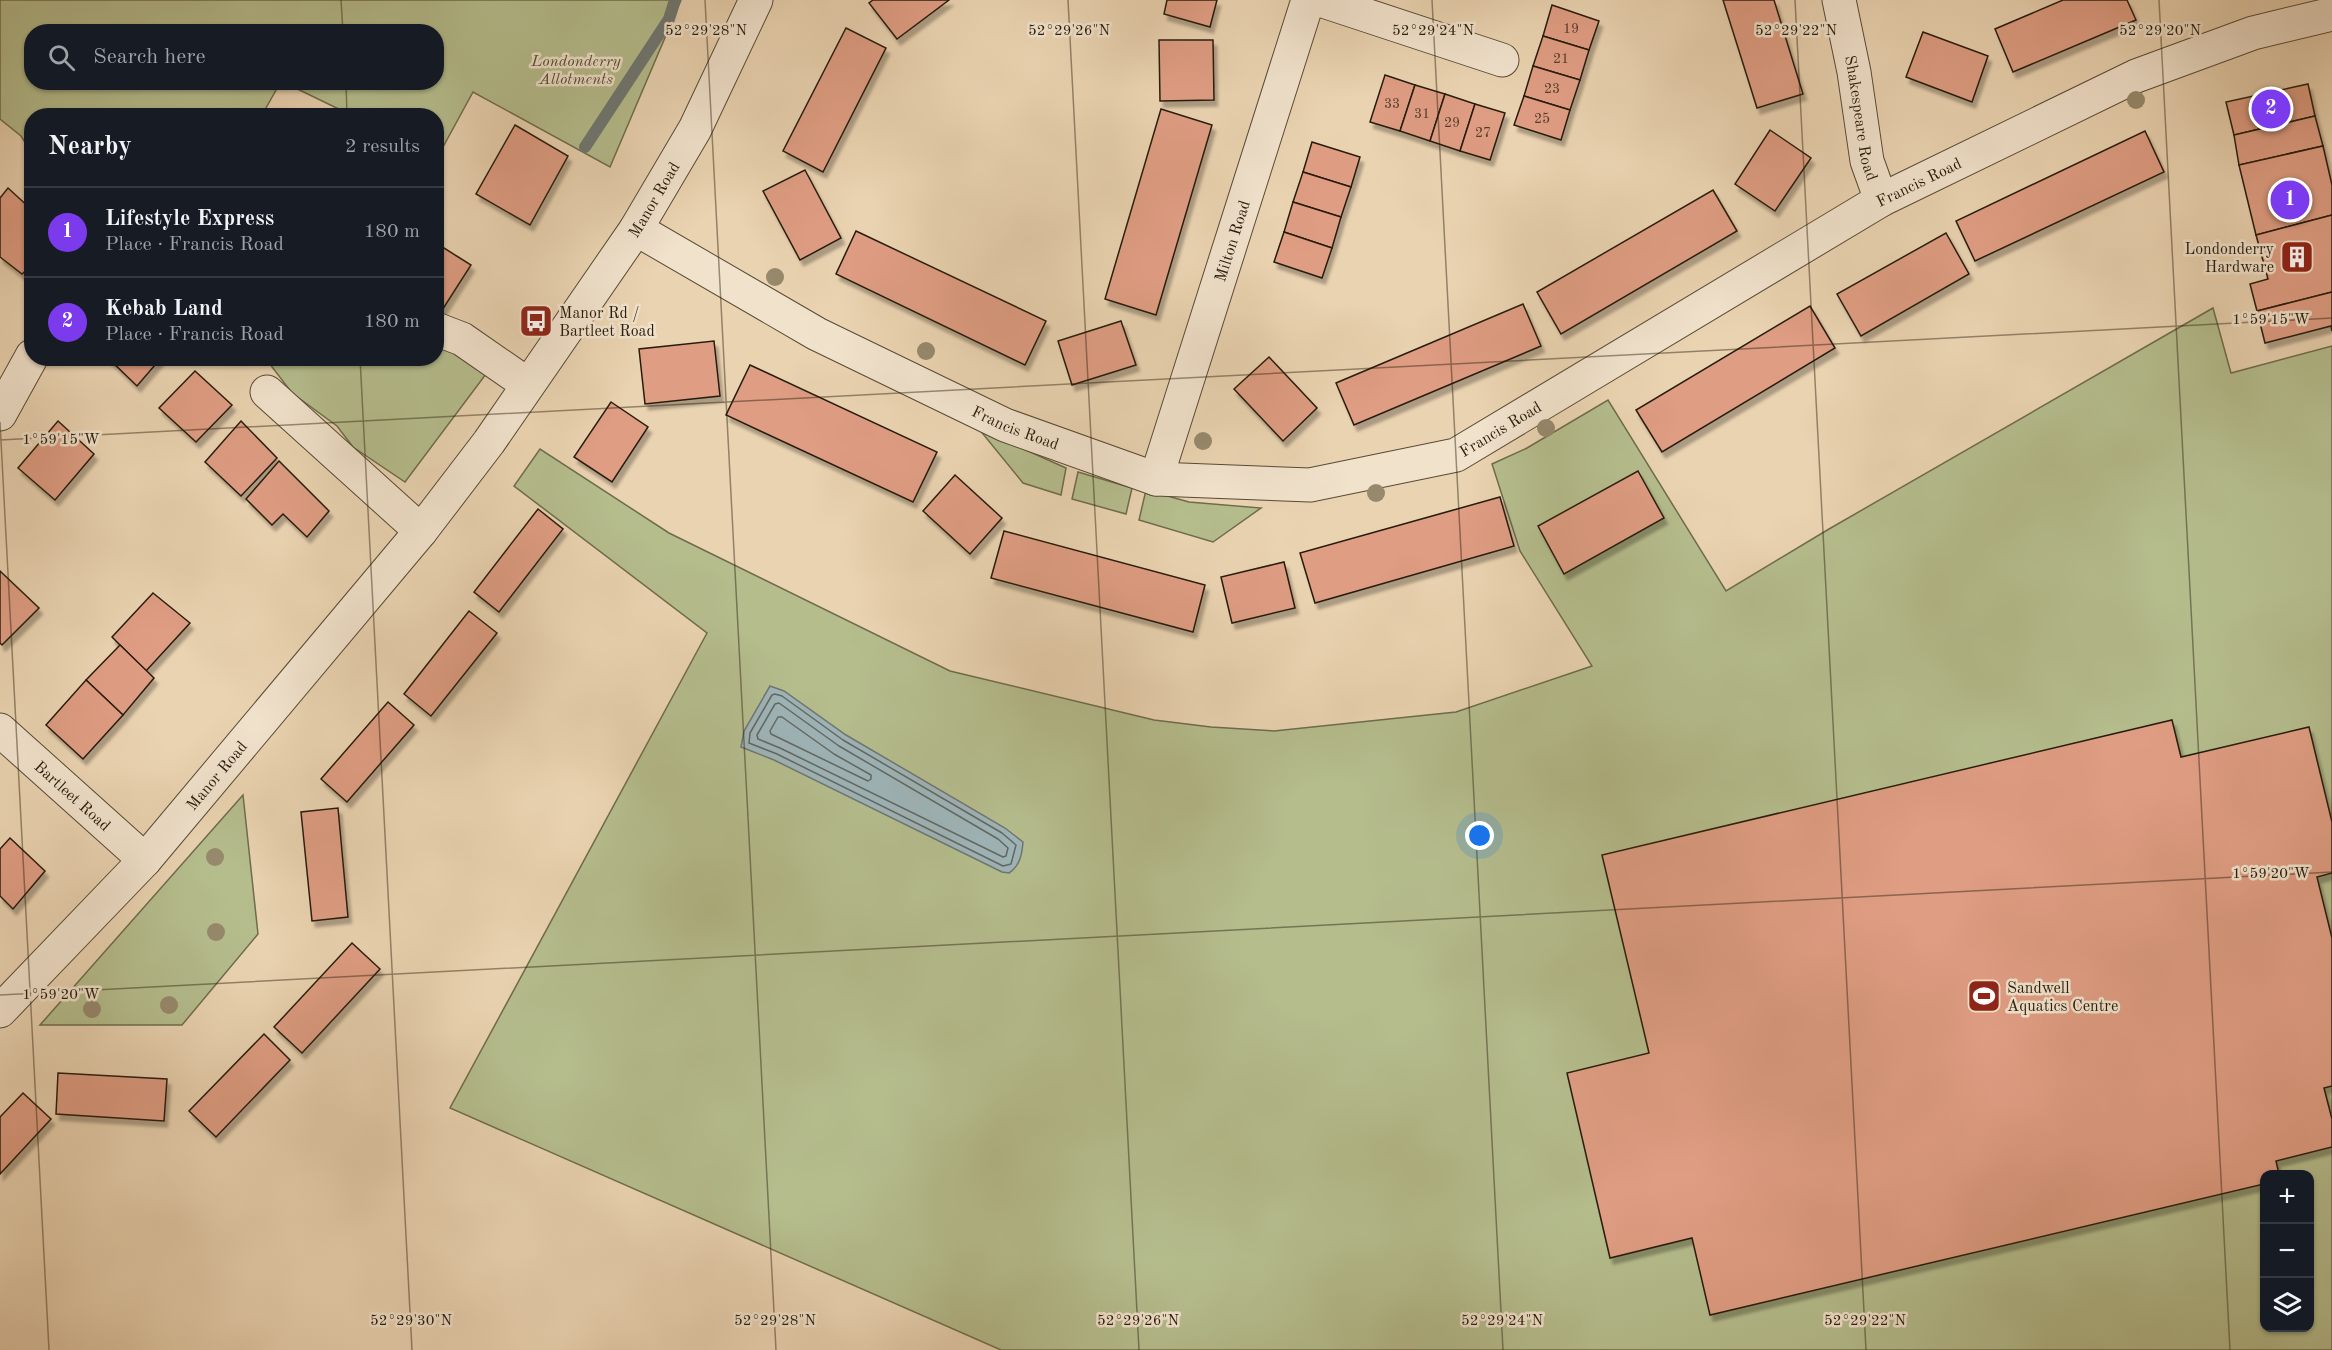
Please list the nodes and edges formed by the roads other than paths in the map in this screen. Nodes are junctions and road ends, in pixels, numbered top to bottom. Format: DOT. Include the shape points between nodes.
graph roads {
  1 [pos="756,0"];
  2 [pos="1308,0"];
  3 [pos="1320,0"];
  4 [pos="1839,0"];
  5 [pos="2332,14"];
  6 [pos="1502,60"];
  7 [pos="1881,200"];
  8 [pos="636,229"];
  9 [pos="444,332"];
  10 [pos="26,366"];
  11 [pos="527,384"];
  12 [pos="267,392"];
  13 [pos="0,414"];
  14 [pos="1156,479"];
  15 [pos="421,531"];
  16 [pos="0,729"];
  17 [pos="145,860"];
  18 [pos="0,1011"];
  1 -- 8 [label="street, Manor Road" via="695,129"];
  2 -- 14 [label="street, Milton Road"];
  3 -- 6 [label="street"];
  4 -- 7 [label="street, Shakespeare Road" via="1868,161"];
  5 -- 7 [label="street, Francis Road" via="2253,33 2136,76"];
  7 -- 14 [label="street, Francis Road" via="1456,455 1310,485"];
  8 -- 11 [label="street, Manor Road"];
  8 -- 14 [label="street, Francis Road" via="817,334 1005,425"];
  9 -- 11 [label="street" via="462,339"];
  10 -- 13 [label="street"];
  11 -- 15 [label="street, Manor Road" via="489,442"];
  12 -- 15 [label="street"];
  15 -- 17 [label="street, Manor Road"];
  16 -- 17 [label="street, Bartleet Road"];
  17 -- 18 [label="street, Manor Road"];
}
